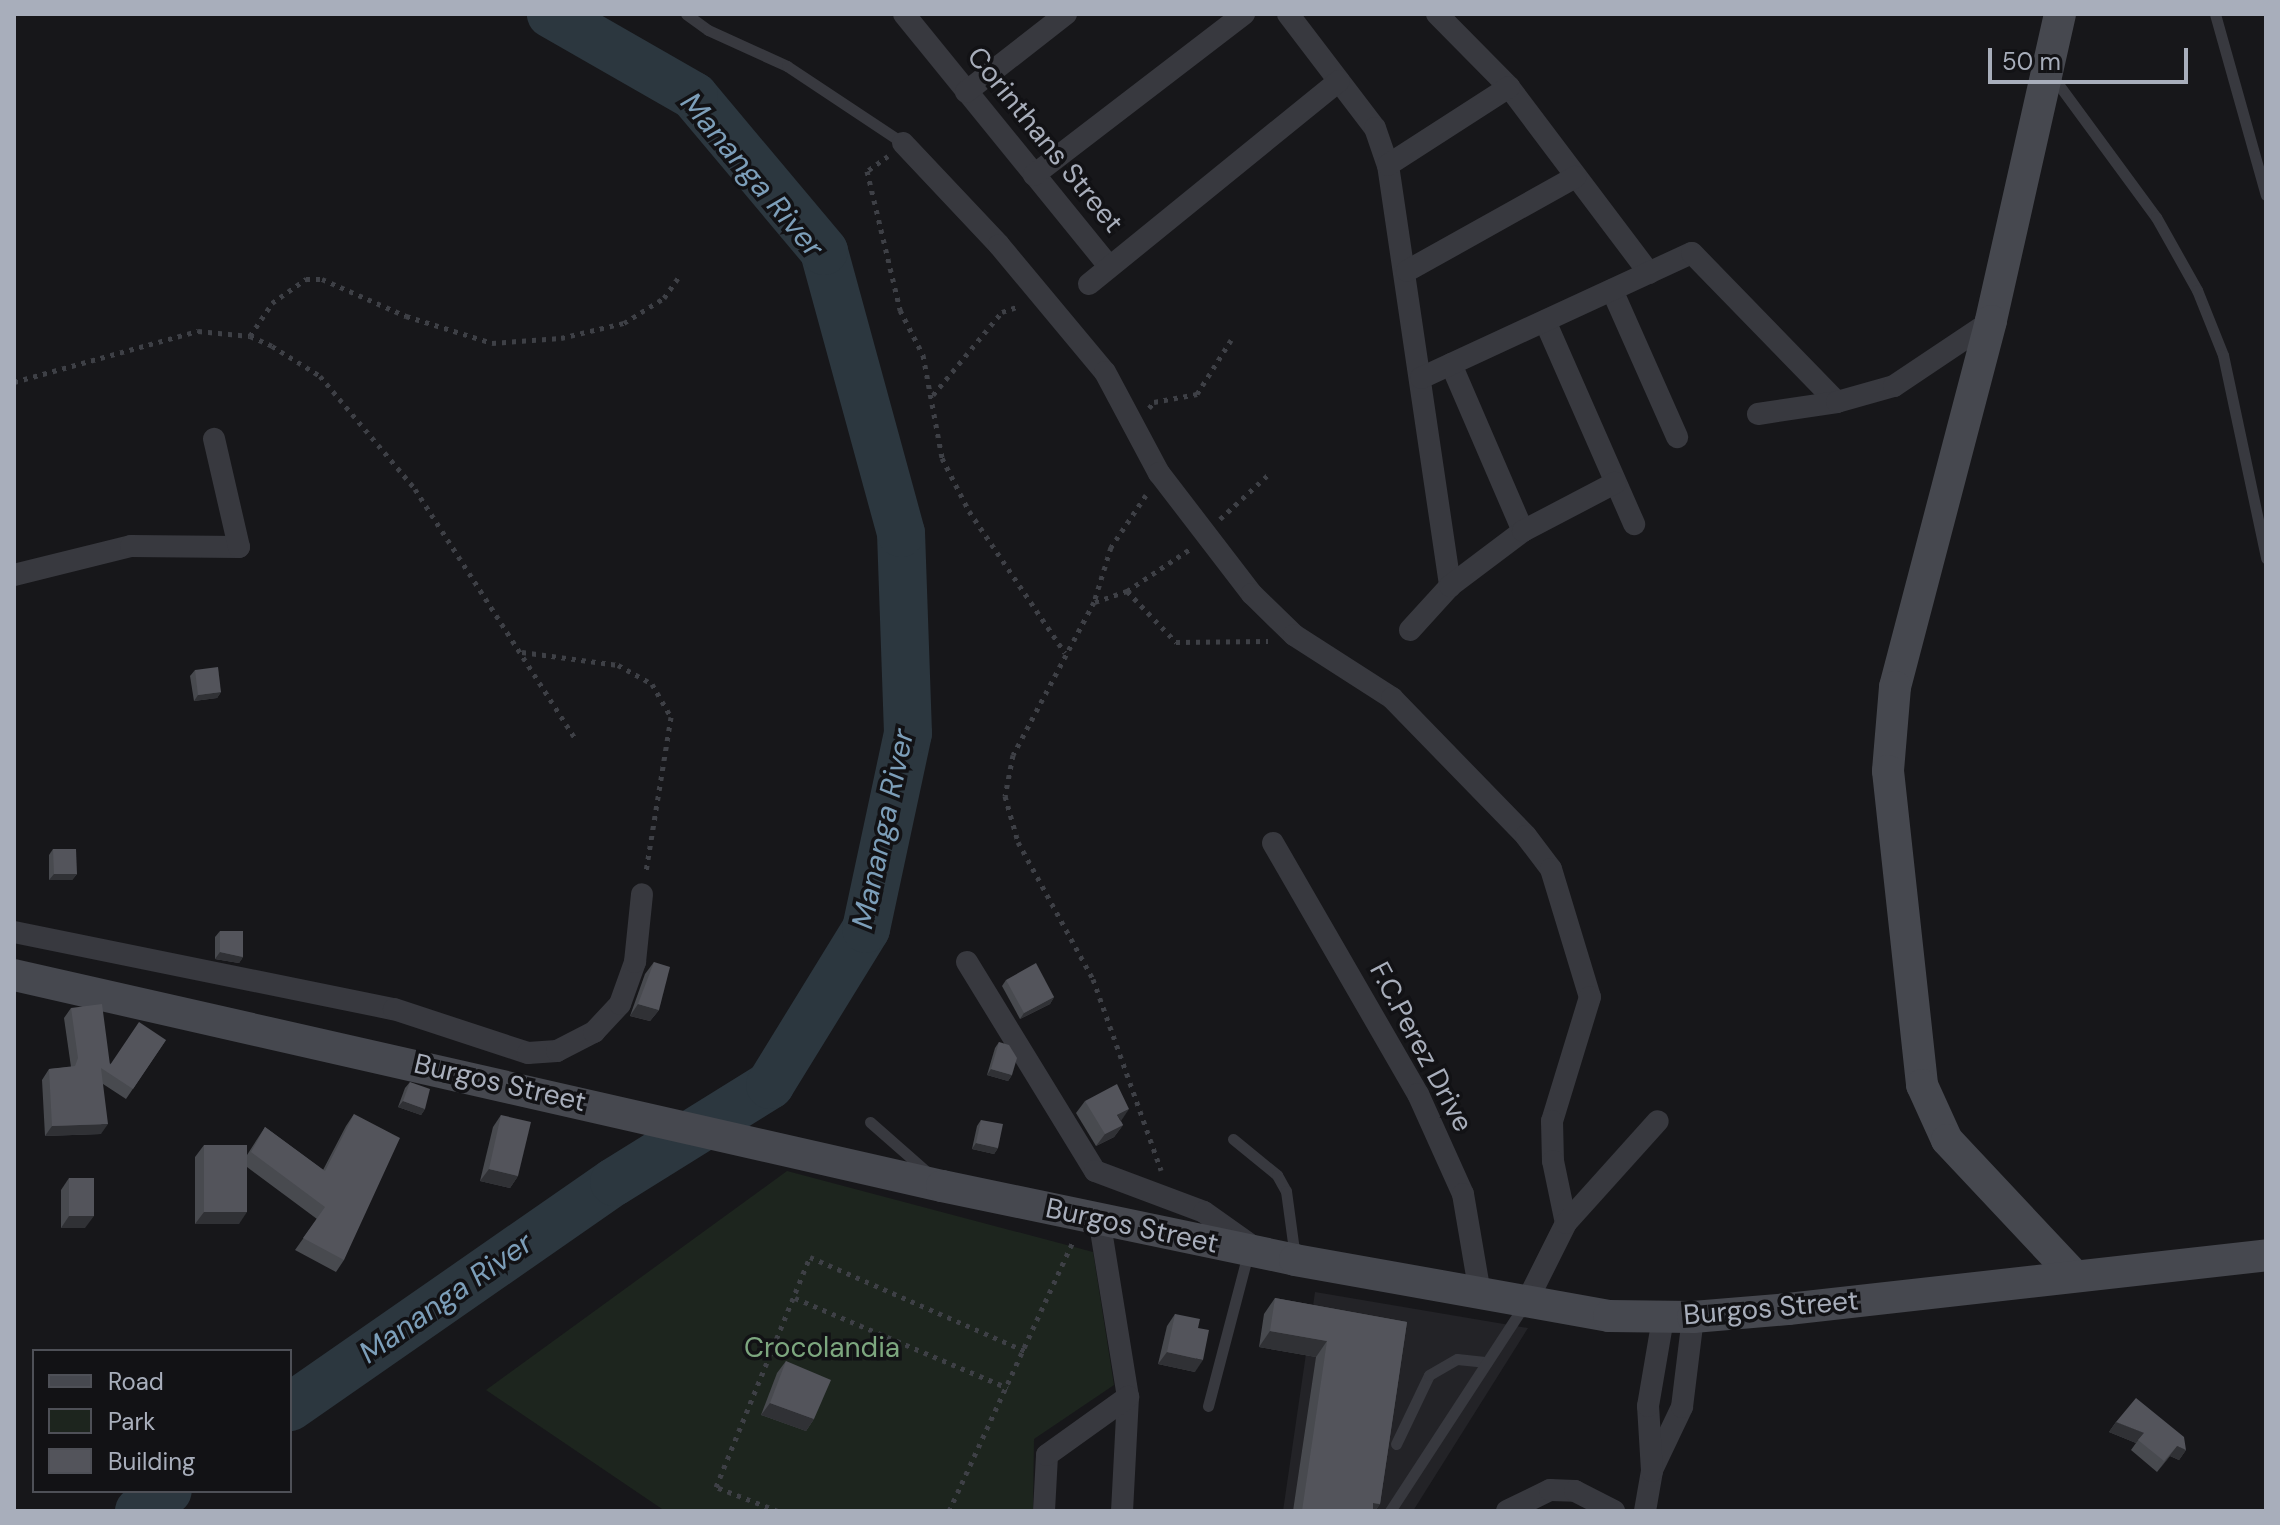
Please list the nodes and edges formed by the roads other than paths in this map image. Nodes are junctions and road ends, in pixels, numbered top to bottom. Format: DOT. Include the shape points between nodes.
graph roads {
  1 [pos="686,14"];
  2 [pos="904,14"];
  3 [pos="1066,14"];
  4 [pos="1244,14"];
  5 [pos="1288,14"];
  6 [pos="1437,14"];
  7 [pos="2060,14"];
  8 [pos="2215,14"];
  9 [pos="2048,70"];
  10 [pos="1339,81"];
  11 [pos="1509,87"];
  12 [pos="966,92"];
  13 [pos="903,143"];
  14 [pos="1388,165"];
  15 [pos="1034,175"];
  16 [pos="1575,177"];
  17 [pos="2266,195"];
  18 [pos="1109,266"];
  19 [pos="1407,271"];
  20 [pos="1649,273"];
  21 [pos="1089,284"];
  22 [pos="1612,290"];
  23 [pos="1545,321"];
  24 [pos="1991,321"];
  25 [pos="1451,364"];
  26 [pos="1421,378"];
  27 [pos="1837,402"];
  28 [pos="1758,414"];
  29 [pos="1677,437"];
  30 [pos="214,439"];
  31 [pos="1615,483"];
  32 [pos="1634,524"];
  33 [pos="1523,531"];
  34 [pos="2266,558"];
  35 [pos="14,575"];
  36 [pos="1450,586"];
  37 [pos="1410,630"];
  38 [pos="1273,843"];
  39 [pos="642,894"];
  40 [pos="14,932"];
  41 [pos="967,962"];
  42 [pos="14,975"];
  43 [pos="1658,1121"];
  44 [pos="870,1122"];
  45 [pos="1233,1139"];
  46 [pos="942,1186"];
  47 [pos="1099,1218"];
  48 [pos="1566,1223"];
  49 [pos="1255,1251"];
  50 [pos="2266,1255"];
  51 [pos="1295,1260"];
  52 [pos="2072,1273"];
  53 [pos="1480,1293"];
  54 [pos="1526,1303"];
  55 [pos="1678,1317"];
  56 [pos="1487,1362"];
  57 [pos="1128,1397"];
  58 [pos="1208,1406"];
  59 [pos="1396,1444"];
  60 [pos="1652,1471"];
  61 [pos="1044,1511"];
  62 [pos="1122,1511"];
  63 [pos="1390,1511"];
  64 [pos="1507,1511"];
  65 [pos="1614,1511"];
  66 [pos="1645,1511"];
  1 -- 13 [label="lane" via="708,30 787,66"];
  2 -- 12 [label="street, Corinthans Street"];
  3 -- 12 [label="street"];
  4 -- 15 [label="street"];
  5 -- 10 [label="street"];
  6 -- 11 [label="street"];
  7 -- 9 [label="street"];
  8 -- 17 [label="lane"];
  9 -- 24 [label="street"];
  9 -- 34 [label="lane" via="2156,217 2197,290 2223,355"];
  10 -- 14 [label="street" via="1375,128"];
  10 -- 18 [label="street"];
  11 -- 14 [label="street"];
  11 -- 16 [label="street"];
  12 -- 15 [label="street, Corinthans Street"];
  13 -- 48 [label="street" via="999,245 1105,372 1159,473 1252,594 1294,635 1392,698 1526,836 1557,880 1590,997 1552,1121 1553,1161"];
  14 -- 19 [label="street"];
  15 -- 18 [label="street, Corinthans Street"];
  16 -- 19 [label="street"];
  16 -- 20 [label="street"];
  18 -- 21 [label="street"];
  19 -- 26 [label="street"];
  20 -- 22 [label="street"];
  20 -- 27 [label="street" via="1692,253"];
  22 -- 23 [label="street"];
  22 -- 29 [label="street"];
  23 -- 25 [label="street"];
  23 -- 31 [label="street"];
  24 -- 27 [label="street" via="1894,386"];
  24 -- 52 [label="street" via="1895,687 1888,771 1922,1085 1947,1140"];
  25 -- 26 [label="street"];
  25 -- 33 [label="street"];
  26 -- 36 [label="street"];
  27 -- 28 [label="street"];
  30 -- 35 [label="street" via="239,547 131,546"];
  31 -- 32 [label="street"];
  31 -- 33 [label="street"];
  33 -- 36 [label="street"];
  36 -- 37 [label="street"];
  38 -- 53 [label="street, F.C.Perez Drive" via="1418,1094 1463,1194"];
  39 -- 40 [label="street" via="635,962 620,1004 594,1032 557,1051 528,1053 394,1009"];
  41 -- 49 [label="street" via="1095,1171 1224,1222"];
  42 -- 46 [label="street, Burgos Street"];
  43 -- 48 [label="street"];
  44 -- 46 [label="lane"];
  45 -- 51 [label="lane" via="1277,1175 1286,1191"];
  46 -- 47 [label="street, Burgos Street"];
  47 -- 49 [label="street, Burgos Street"];
  47 -- 57 [label="street"];
  48 -- 54 [label="street"];
  49 -- 51 [label="street, Burgos Street"];
  49 -- 58 [label="lane"];
  50 -- 52 [label="street, Burgos Street"];
  51 -- 53 [label="street, Burgos Street"];
  52 -- 55 [label="street, Burgos Street"];
  53 -- 54 [label="street, Burgos Street"];
  54 -- 55 [label="street, Burgos Street" via="1609,1316"];
  54 -- 56 [label="lane"];
  55 -- 60 [label="street" via="1648,1406"];
  55 -- 60 [label="street" via="1682,1407"];
  56 -- 59 [label="lane" via="1457,1359 1429,1375"];
  56 -- 63 [label="lane"];
  57 -- 61 [label="street" via="1047,1455"];
  57 -- 62 [label="street"];
  60 -- 66 [label="street"];
  64 -- 65 [label="street" via="1550,1490 1575,1491"];
}
